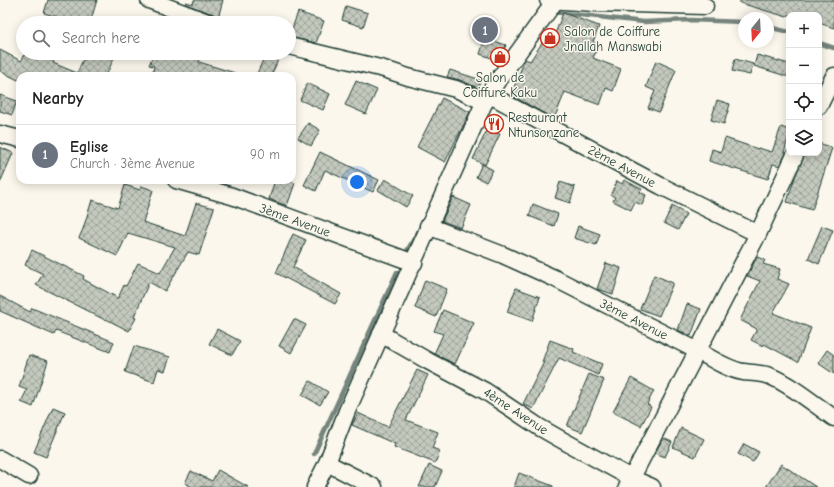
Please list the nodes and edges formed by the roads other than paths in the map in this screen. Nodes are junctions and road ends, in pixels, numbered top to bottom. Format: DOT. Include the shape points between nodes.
graph roads {
  1 [pos="149,0"];
  2 [pos="553,0"];
  3 [pos="705,6"];
  4 [pos="191,16"];
  5 [pos="296,48"];
  6 [pos="834,76"];
  7 [pos="486,98"];
  8 [pos="822,100"];
  9 [pos="0,134"];
  10 [pos="16,138"];
  11 [pos="795,156"];
  12 [pos="190,184"];
  13 [pos="428,226"];
  14 [pos="758,234"];
  15 [pos="414,263"];
  16 [pos="381,334"];
  17 [pos="698,351"];
  18 [pos="834,418"];
  19 [pos="0,459"];
  20 [pos="328,463"];
  21 [pos="29,476"];
  22 [pos="629,482"];
  23 [pos="315,487"];
  24 [pos="374,487"];
  25 [pos="652,487"];
  1 -- 4 [label="street"];
  2 -- 3 [label="street"];
  2 -- 7 [label="street"];
  5 -- 7 [label="street, 2ème Avenue" via="384,68"];
  6 -- 8 [label="street"];
  7 -- 13 [label="street"];
  7 -- 14 [label="street, 2ème Avenue"];
  9 -- 10 [label="street"];
  11 -- 14 [label="street"];
  12 -- 15 [label="street, 3ème Avenue" via="232,196"];
  13 -- 15 [label="street"];
  13 -- 17 [label="street, 3ème Avenue" via="554,278"];
  14 -- 17 [label="street"];
  15 -- 16 [label="street"];
  16 -- 20 [label="street" via="347,411"];
  16 -- 22 [label="street, 4ème Avenue" via="485,391"];
  17 -- 18 [label="street, 3ème Avenue" via="741,372 769,376 789,386"];
  17 -- 22 [label="street"];
  19 -- 21 [label="street"];
  20 -- 23 [label="street"];
  20 -- 24 [label="street"];
  22 -- 25 [label="street, 4ème Avenue"];
}
